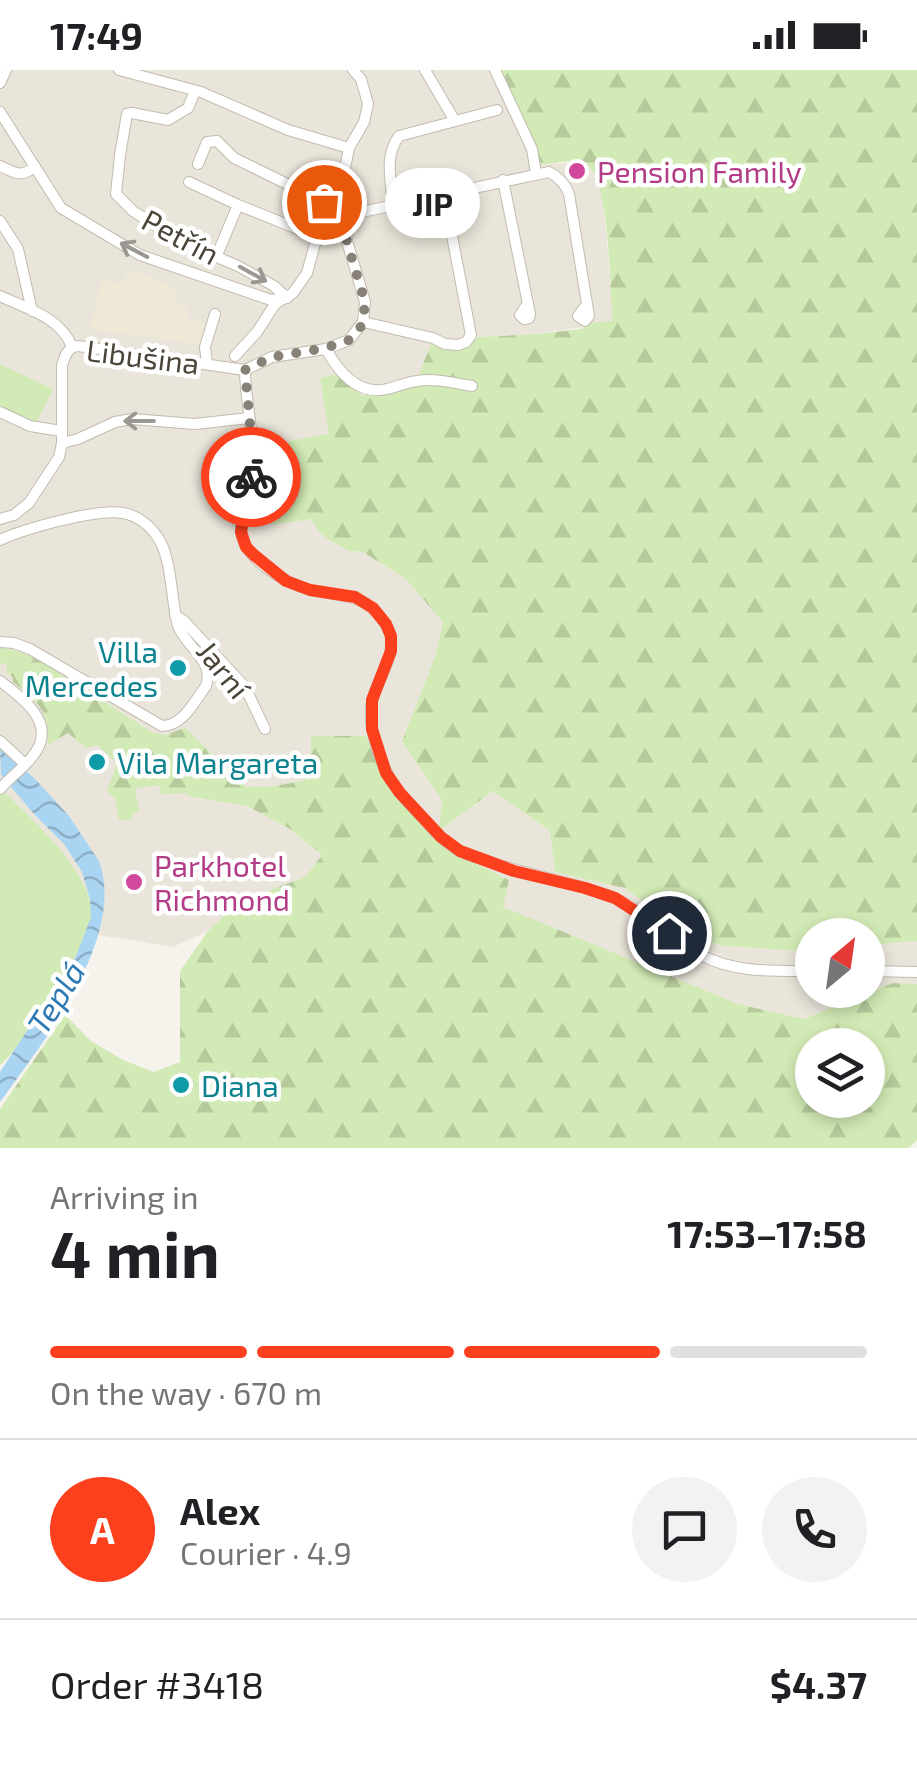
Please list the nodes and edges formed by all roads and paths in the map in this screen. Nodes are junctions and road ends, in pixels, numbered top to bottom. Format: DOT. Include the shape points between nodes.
graph roads {
  1 [pos="6,70"];
  2 [pos="119,70"];
  3 [pos="353,70"];
  4 [pos="425,70"];
  5 [pos="495,70"];
  6 [pos="0,83"];
  7 [pos="195,91"];
  8 [pos="497,110"];
  9 [pos="0,112"];
  10 [pos="455,121"];
  11 [pos="349,148"];
  12 [pos="198,164"];
  13 [pos="0,166"];
  14 [pos="35,166"];
  15 [pos="536,173"];
  16 [pos="502,180"];
  17 [pos="189,182"];
  18 [pos="444,194"];
  19 [pos="341,199"];
  20 [pos="326,203"];
  21 [pos="393,204"];
  22 [pos="238,205"];
  23 [pos="343,216"];
  24 [pos="0,221"];
  25 [pos="318,237"];
  26 [pos="217,255"];
  27 [pos="0,296"];
  28 [pos="287,298"];
  29 [pos="528,302"];
  30 [pos="587,304"];
  31 [pos="32,310"];
  32 [pos="215,314"];
  33 [pos="363,322"];
  34 [pos="72,347"];
  35 [pos="326,348"];
  36 [pos="236,356"];
  37 [pos="207,363"];
  38 [pos="245,370"];
  39 [pos="472,386"];
  40 [pos="0,412"];
  41 [pos="249,418"];
  42 [pos="62,437"];
  43 [pos="0,519"];
  44 [pos="0,540"];
  45 [pos="175,615"];
  46 [pos="0,642"];
  47 [pos="0,681"];
  48 [pos="265,729"];
  49 [pos="0,741"];
  50 [pos="24,765"];
  51 [pos="3,785"];
  52 [pos="795,970"];
  53 [pos="885,971"];
  54 [pos="917,972"];
  1 -- 6 [label="street"];
  2 -- 7 [label="street"];
  3 -- 11 [label="street" via="368,104"];
  4 -- 10 [label="street"];
  5 -- 15 [label="street" via="532,149"];
  7 -- 11 [label="street"];
  7 -- 26 [label="street, Petřín" via="188,108 168,120 127,114 116,194 179,241"];
  8 -- 10 [label="street"];
  9 -- 14 [label="street"];
  10 -- 21 [label="street" via="395,139 389,160"];
  11 -- 19 [label="street"];
  12 -- 20 [label="street" via="207,142 217,141 234,158"];
  13 -- 14 [label="street" via="19,174"];
  28 -- 14 [label="street, one-way" via="272,300 140,255 62,208"];
  15 -- 16 [label="street"];
  15 -- 30 [label="street" via="549,172 566,185"];
  16 -- 18 [label="street"];
  16 -- 29 [label="street"];
  17 -- 22 [label="street"];
  18 -- 21 [label="street"];
  18 -- 33 [label="street" via="471,335 458,345 445,344"];
  19 -- 20 [label="street"];
  19 -- 23 [label="street"];
  20 -- 25 [label="street"];
  21 -- 23 [label="street"];
  22 -- 25 [label="street"];
  22 -- 26 [label="street"];
  23 -- 33 [label="street" via="365,302"];
  24 -- 31 [label="street" via="18,249"];
  25 -- 28 [label="street" via="307,273"];
  26 -- 28 [label="street, Petřín, one-way"];
  27 -- 31 [label="street, Libušina"];
  28 -- 36 [label="street" via="275,304"];
  31 -- 34 [label="street, Libušina" via="59,325"];
  32 -- 37 [label="street"];
  33 -- 35 [label="street" via="349,340"];
  34 -- 37 [label="street, Libušina"];
  34 -- 42 [label="street" via="62,365"];
  35 -- 38 [label="street" via="272,357"];
  35 -- 39 [label="street" via="360,386 381,391 444,380"];
  37 -- 38 [label="street, Libušina"];
  38 -- 41 [label="street"];
  40 -- 42 [label="street"];
  41 -- 42 [label="street, one-way" via="195,424 132,419 78,439"];
  41 -- 52 [label="street" via="253,457 242,538 286,581 355,597 386,624 391,651 372,700 372,729 386,773 441,837 514,871 615,898 722,965"];
  42 -- 43 [label="street" via="54,466 29,503"];
  44 -- 45 [label="street" via="105,512 135,517 164,549"];
  45 -- 46 [label="street" via="209,675 170,726 156,724 30,648"];
  45 -- 48 [label="street, Jarní" via="245,688"];
  47 -- 50 [label="street" via="39,721 40,744"];
  49 -- 50 [label="street"];
  50 -- 51 [label="street"];
  53 -- 54 [label="street"];
}
